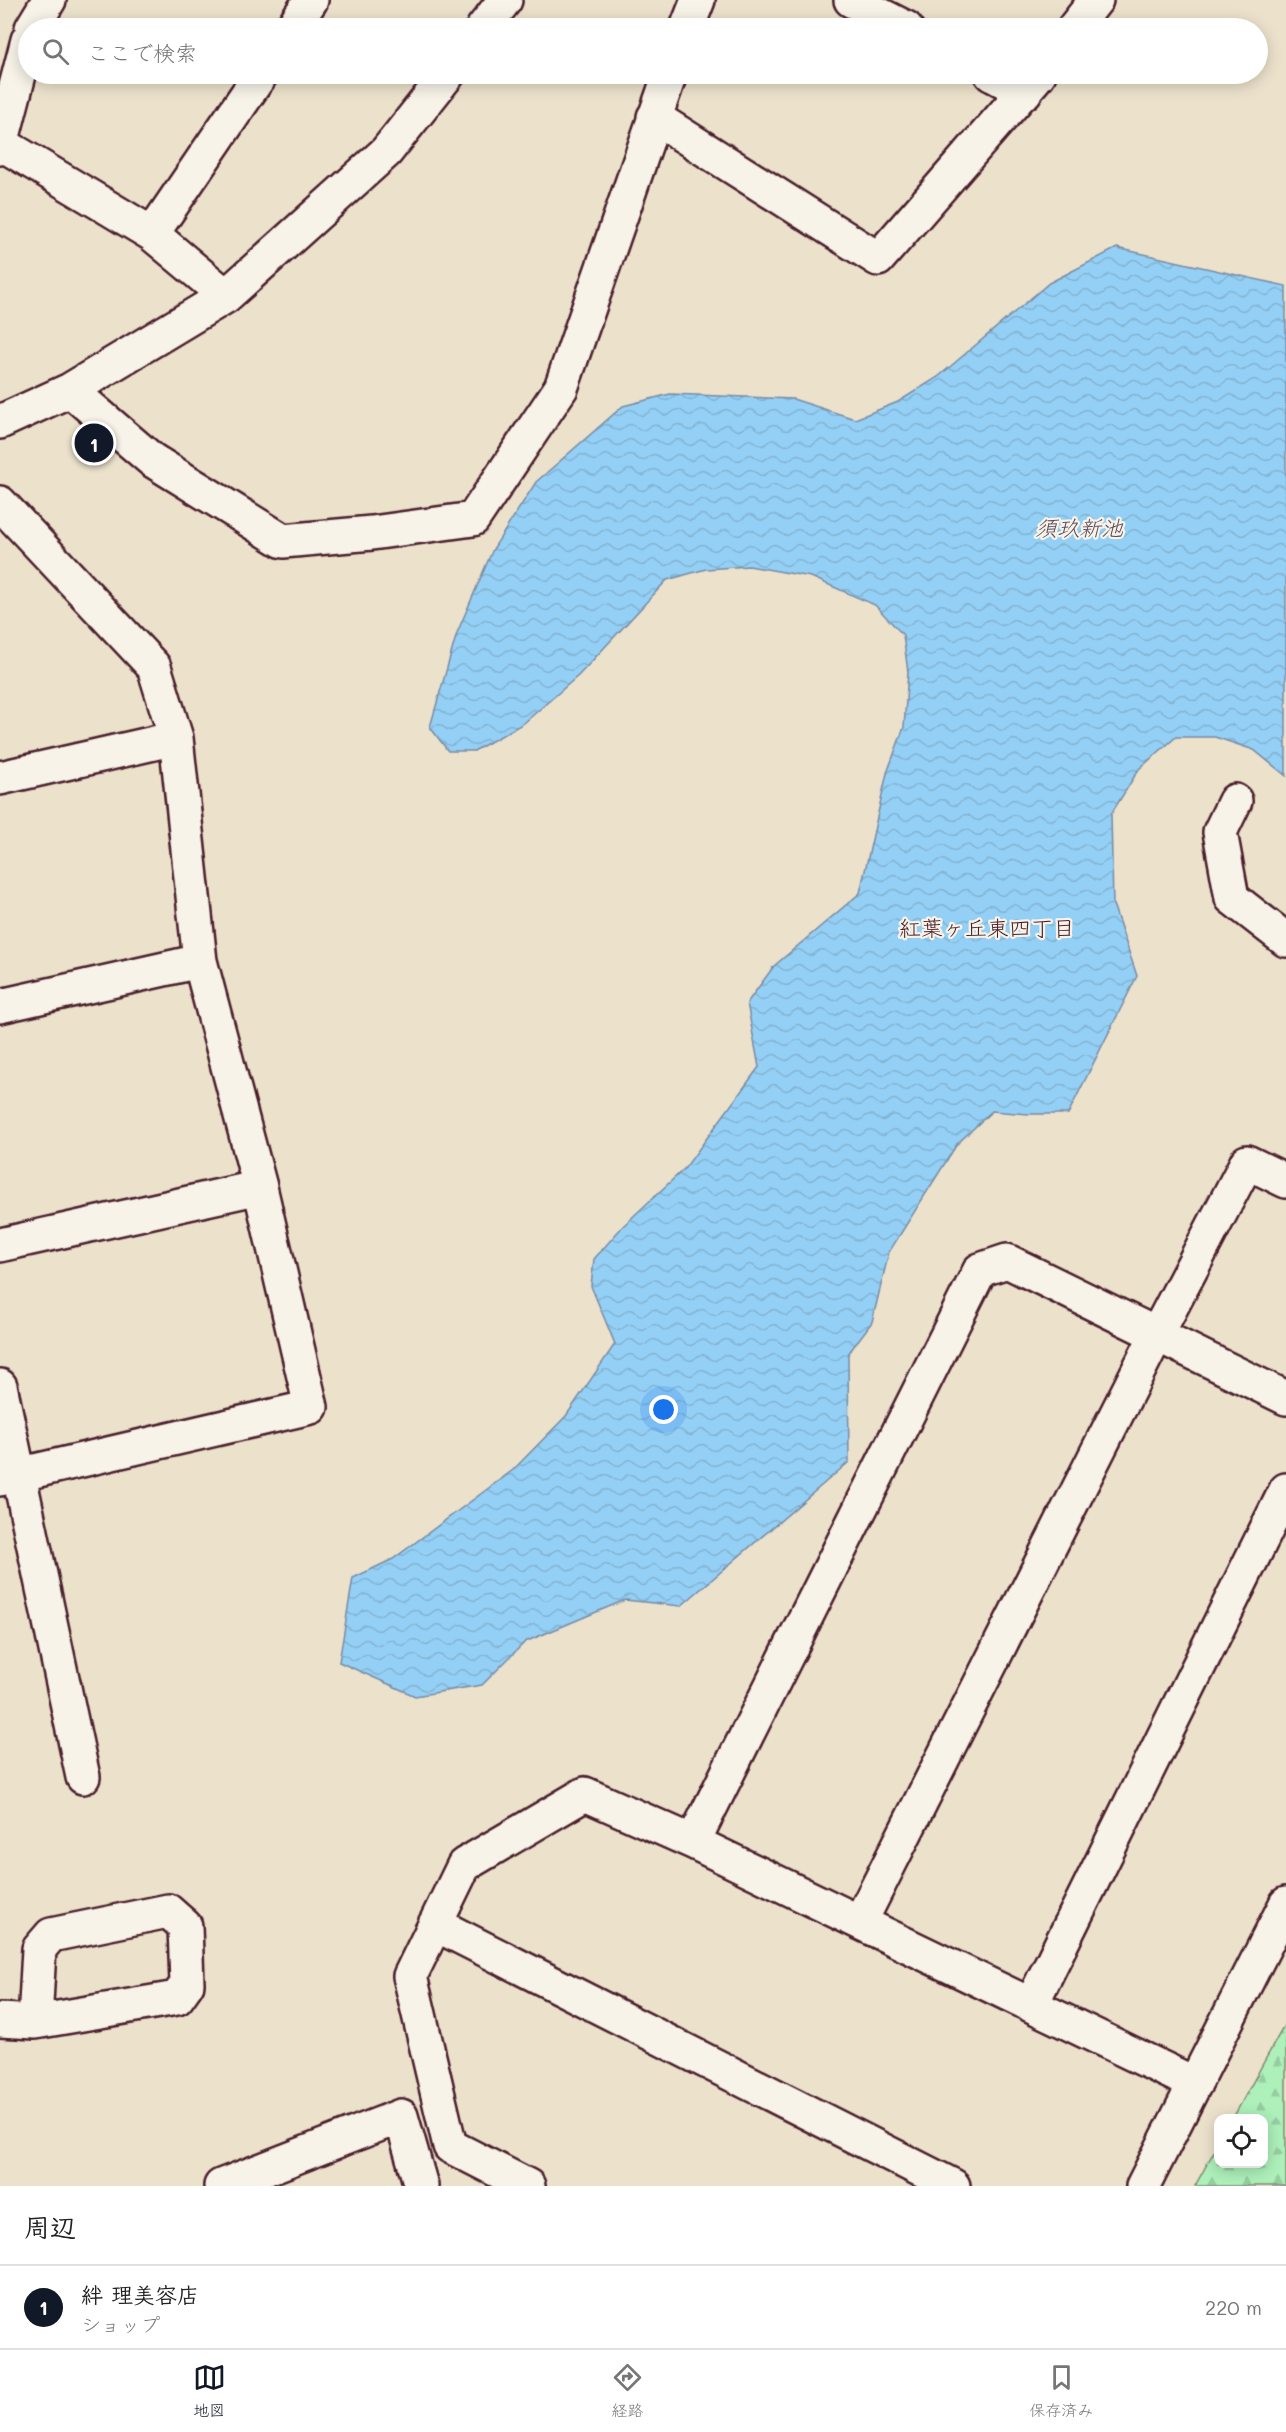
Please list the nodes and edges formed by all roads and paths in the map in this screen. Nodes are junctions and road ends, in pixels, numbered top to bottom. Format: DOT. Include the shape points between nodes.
graph roads {
  1 [pos="311,0"];
  2 [pos="698,0"];
  3 [pos="851,0"];
  4 [pos="1096,0"];
  5 [pos="299,18"];
  6 [pos="691,18"];
  7 [pos="886,18"];
  8 [pos="1082,18"];
  9 [pos="18,73"];
  10 [pos="254,84"];
  11 [pos="440,84"];
  12 [pos="666,84"];
  13 [pos="1030,84"];
  14 [pos="654,117"];
  15 [pos="1,146"];
  16 [pos="152,234"];
  17 [pos="226,296"];
  18 [pos="70,390"];
  19 [pos="0,422"];
  20 [pos="0,503"];
  21 [pos="176,738"];
  22 [pos="0,778"];
  23 [pos="1235,801"];
  24 [pos="1286,940"];
  25 [pos="200,961"];
  26 [pos="0,1006"];
  27 [pos="1286,1181"];
  28 [pos="260,1186"];
  29 [pos="0,1245"];
  30 [pos="1157,1334"];
  31 [pos="0,1386"];
  32 [pos="1286,1398"];
  33 [pos="9,1477"];
  34 [pos="1286,1490"];
  35 [pos="83,1777"];
  36 [pos="693,1842"];
  37 [pos="1286,1904"];
  38 [pos="860,1922"];
  39 [pos="435,1924"];
  40 [pos="1031,2005"];
  41 [pos="0,2020"];
  42 [pos="35,2022"];
  43 [pos="1195,2084"];
  44 [pos="221,2186"];
  45 [pos="422,2186"];
  46 [pos="528,2186"];
  47 [pos="953,2186"];
  48 [pos="1143,2186"];
  1 -- 5 [label="street"];
  2 -- 6 [label="street"];
  3 -- 7 [label="street"];
  4 -- 8 [label="street"];
  9 -- 15 [label="street"];
  10 -- 16 [label="street"];
  11 -- 17 [label="street" via="386,152"];
  12 -- 14 [label="street"];
  13 -- 14 [label="street" via="878,259"];
  14 -- 18 [label="street" via="561,388 473,519 283,541 152,460"];
  15 -- 16 [label="street"];
  16 -- 17 [label="street"];
  17 -- 18 [label="street"];
  18 -- 19 [label="street"];
  20 -- 21 [label="street" via="154,667"];
  21 -- 22 [label="street"];
  21 -- 25 [label="street"];
  23 -- 24 [label="street" via="1220,832 1232,898"];
  25 -- 26 [label="street"];
  25 -- 28 [label="street"];
  27 -- 30 [label="street" via="1247,1162"];
  28 -- 29 [label="street"];
  28 -- 33 [label="street" via="311,1407"];
  30 -- 32 [label="street"];
  30 -- 36 [label="street" via="1007,1261 981,1270"];
  30 -- 38 [label="street"];
  31 -- 33 [label="street"];
  33 -- 35 [label="street"];
  34 -- 40 [label="street"];
  36 -- 38 [label="street"];
  36 -- 39 [label="street" via="585,1794 464,1865"];
  37 -- 43 [label="street"];
  38 -- 40 [label="street"];
  39 -- 46 [label="street" via="410,1976 450,2146"];
  39 -- 47 [label="street"];
  40 -- 43 [label="street"];
  41 -- 42 [label="street"];
  42 -- 42 [label="street" via="177,1998 187,1984 185,1926 168,1911 51,1935 39,1949"];
  43 -- 48 [label="street"];
  44 -- 45 [label="street" via="401,2116"];
}
